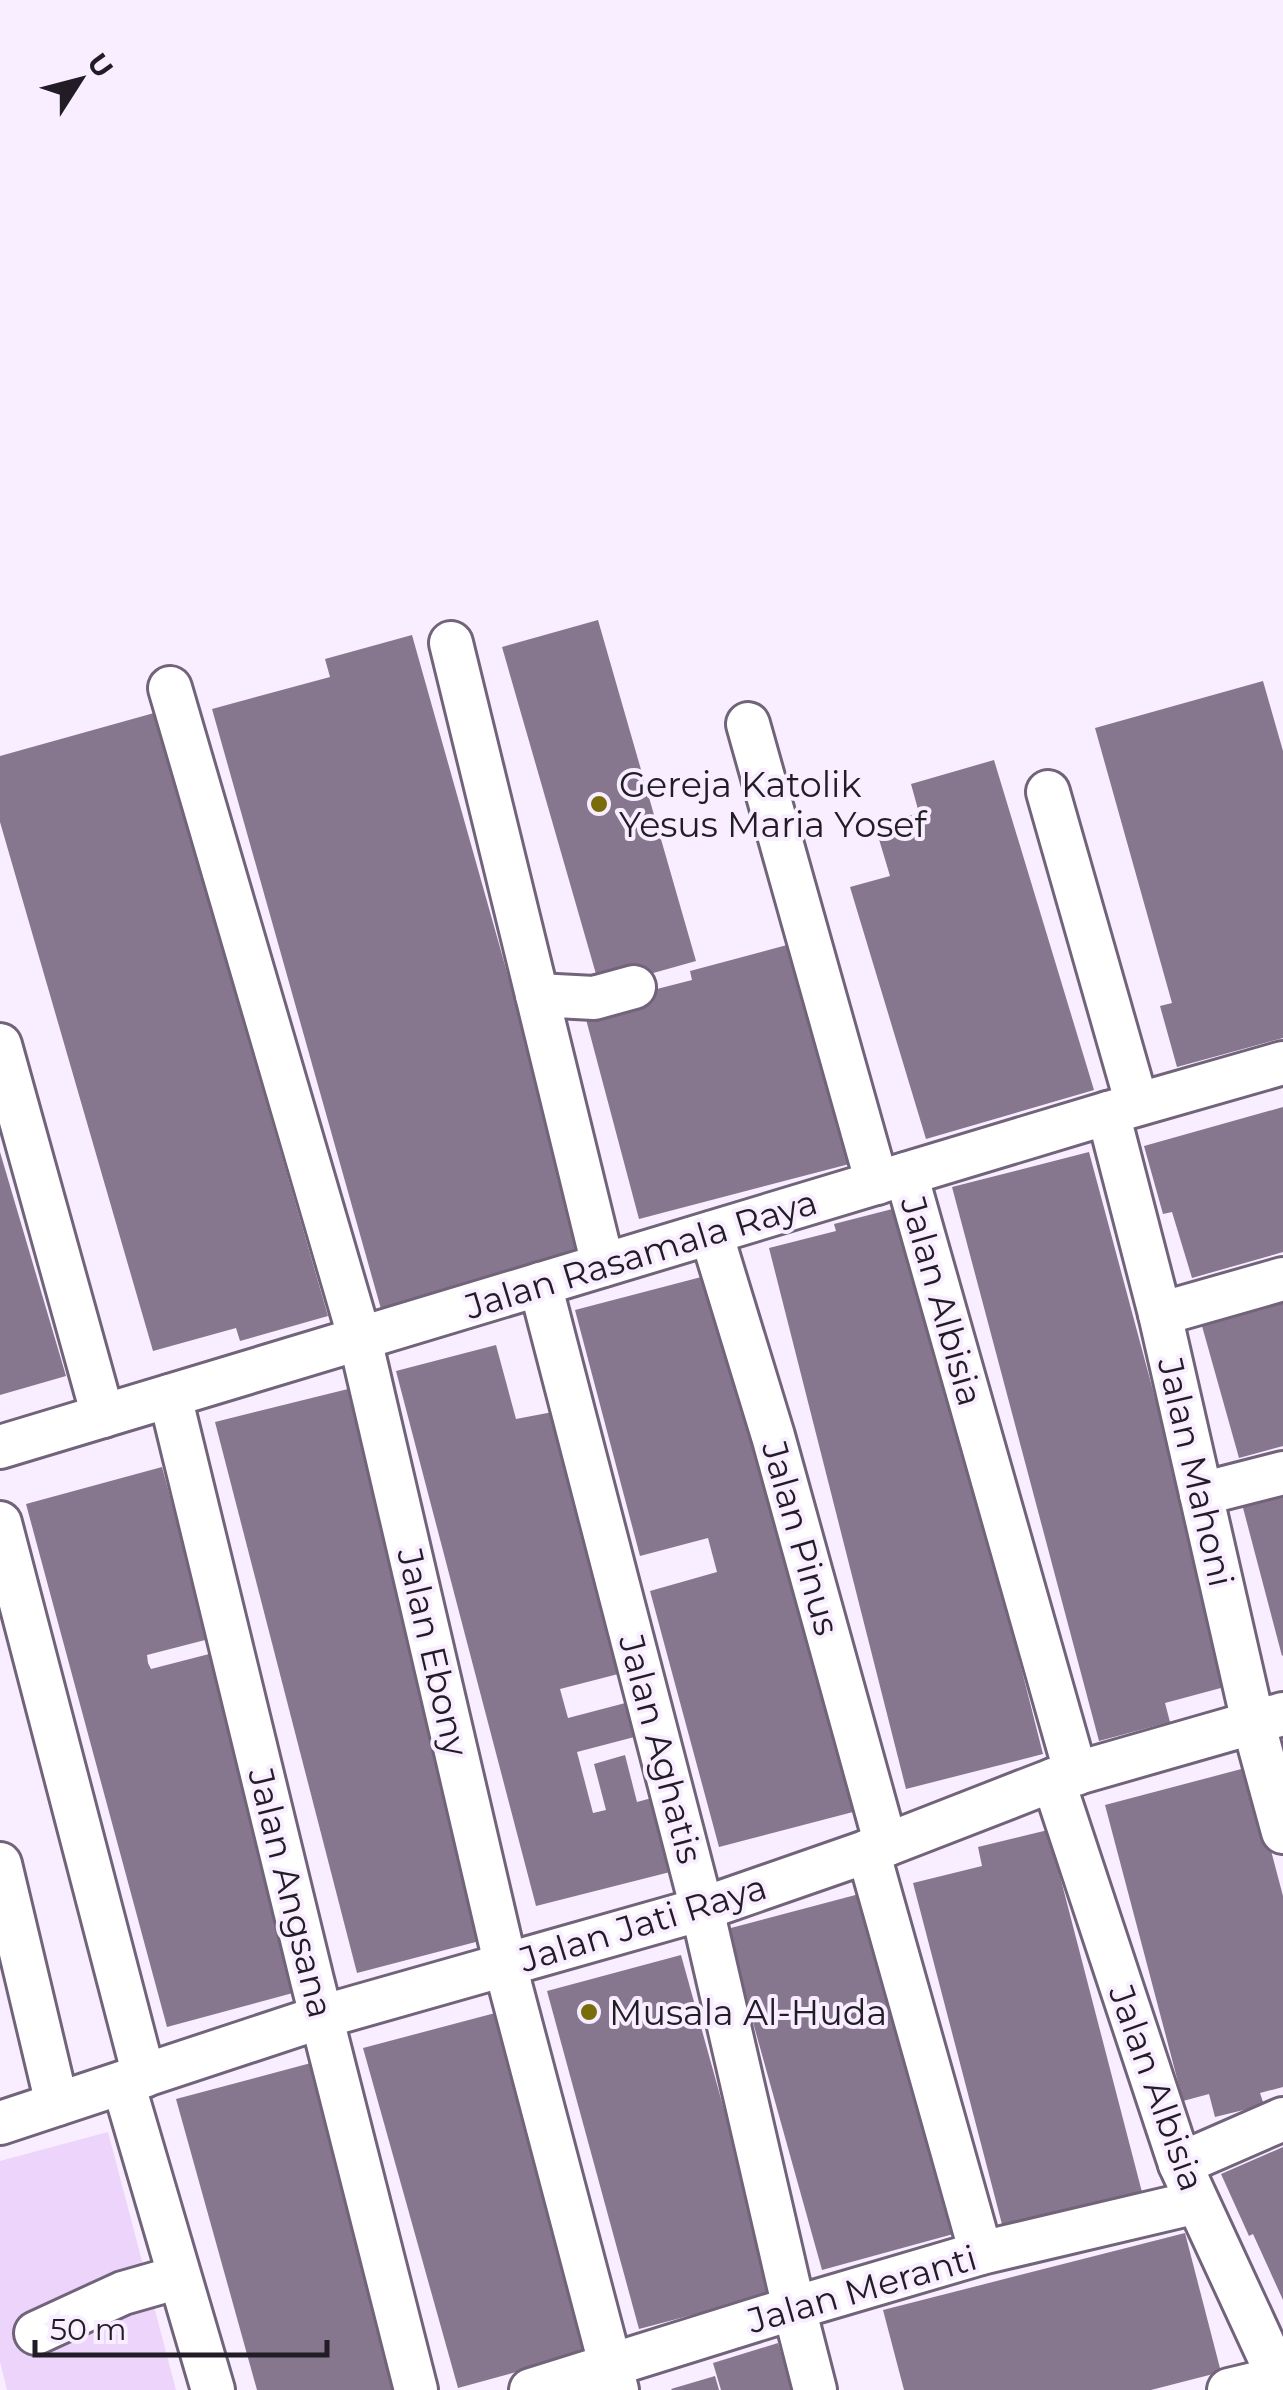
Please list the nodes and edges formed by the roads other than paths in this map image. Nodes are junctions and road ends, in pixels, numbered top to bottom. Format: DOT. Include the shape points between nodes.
graph roads {
  1 [pos="451,643"];
  2 [pos="170,688"];
  3 [pos="748,724"];
  4 [pos="1048,792"];
  5 [pos="634,988"];
  6 [pos="537,995"];
  7 [pos="0,1045"];
  8 [pos="1283,1064"];
  9 [pos="1123,1109"];
  10 [pos="891,1178"];
  11 [pos="711,1233"];
  12 [pos="603,1265"];
  13 [pos="1283,1279"];
  14 [pos="540,1284"];
  15 [pos="1160,1314"];
  16 [pos="360,1338"];
  17 [pos="170,1396"];
  18 [pos="103,1416"];
  19 [pos="0,1446"];
  20 [pos="1283,1473"];
  21 [pos="1201,1494"];
  22 [pos="0,1523"];
  23 [pos="1268,1718"];
  24 [pos="1064,1777"];
  25 [pos="1283,1832"];
  26 [pos="877,1848"];
  27 [pos="0,1864"];
  28 [pos="702,1908"];
  29 [pos="506,1966"];
  30 [pos="321,2017"];
  31 [pos="133,2080"];
  32 [pos="57,2104"];
  33 [pos="1283,2118"];
  34 [pos="0,2123"];
  35 [pos="1189,2183"];
  36 [pos="981,2253"];
  37 [pos="179,2276"];
  38 [pos="794,2308"];
  39 [pos="1272,2332"];
  40 [pos="36,2333"];
  41 [pos="614,2378"];
  42 [pos="1281,2382"];
  43 [pos="212,2390"];
  44 [pos="416,2390"];
  45 [pos="531,2390"];
  46 [pos="815,2390"];
  47 [pos="1229,2390"];
  1 -- 6 [label="street"];
  2 -- 16 [label="street, Jalan Ebony"];
  3 -- 10 [label="street, Jalan Albisia"];
  4 -- 9 [label="street, Jalan Mahoni"];
  5 -- 6 [label="street" via="594,998"];
  6 -- 12 [label="street"];
  7 -- 18 [label="street"];
  8 -- 9 [label="street, Jalan Rasamala Raya"];
  9 -- 10 [label="street, Jalan Rasamala Raya"];
  9 -- 15 [label="street, Jalan Mahoni"];
  10 -- 11 [label="street, Jalan Rasamala Raya"];
  10 -- 24 [label="street, Jalan Albisia"];
  11 -- 12 [label="street, Jalan Rasamala Raya"];
  11 -- 26 [label="street, Jalan Pinus" via="773,1436"];
  12 -- 14 [label="street, Jalan Rasamala Raya"];
  13 -- 15 [label="street"];
  14 -- 16 [label="street, Jalan Rasamala Raya"];
  14 -- 28 [label="street, Jalan Aghatis"];
  15 -- 21 [label="street, Jalan Mahoni"];
  16 -- 17 [label="street, Jalan Rasamala Raya"];
  16 -- 29 [label="street, Jalan Ebony"];
  17 -- 18 [label="street, Jalan Rasamala Raya"];
  17 -- 30 [label="street, Jalan Angsana"];
  18 -- 19 [label="street, Jalan Rasamala Raya"];
  20 -- 21 [label="street"];
  21 -- 23 [label="street, Jalan Mahoni"];
  22 -- 31 [label="street"];
  23 -- 24 [label="street, Jalan Jati Raya"];
  23 -- 25 [label="street, Jalan Mahoni"];
  24 -- 26 [label="street, Jalan Jati Raya"];
  24 -- 35 [label="street, Jalan Albisia"];
  26 -- 28 [label="street, Jalan Jati Raya"];
  26 -- 36 [label="street, Jalan Pinus"];
  27 -- 32 [label="street"];
  28 -- 29 [label="street, Jalan Jati Raya"];
  28 -- 38 [label="street, Jalan Aghatis"];
  29 -- 30 [label="street, Jalan Jati Raya"];
  29 -- 41 [label="street, Jalan Ebony"];
  30 -- 31 [label="street, Jalan Jati Raya"];
  30 -- 44 [label="street, Jalan Angsana"];
  31 -- 32 [label="street, Jalan Jati Raya"];
  31 -- 37 [label="street"];
  32 -- 34 [label="street, Jalan Jati Raya"];
  33 -- 35 [label="street, Jalan Meranti"];
  35 -- 36 [label="street, Jalan Meranti"];
  35 -- 39 [label="street, Jalan Albisia"];
  36 -- 38 [label="street, Jalan Meranti"];
  37 -- 40 [label="street" via="123,2292"];
  37 -- 43 [label="street"];
  38 -- 41 [label="street, Jalan Meranti"];
  38 -- 46 [label="street, Jalan Aghatis"];
  39 -- 42 [label="street, Jalan Albisia"];
  41 -- 45 [label="street, Jalan Meranti"];
  42 -- 47 [label="street"];
}
